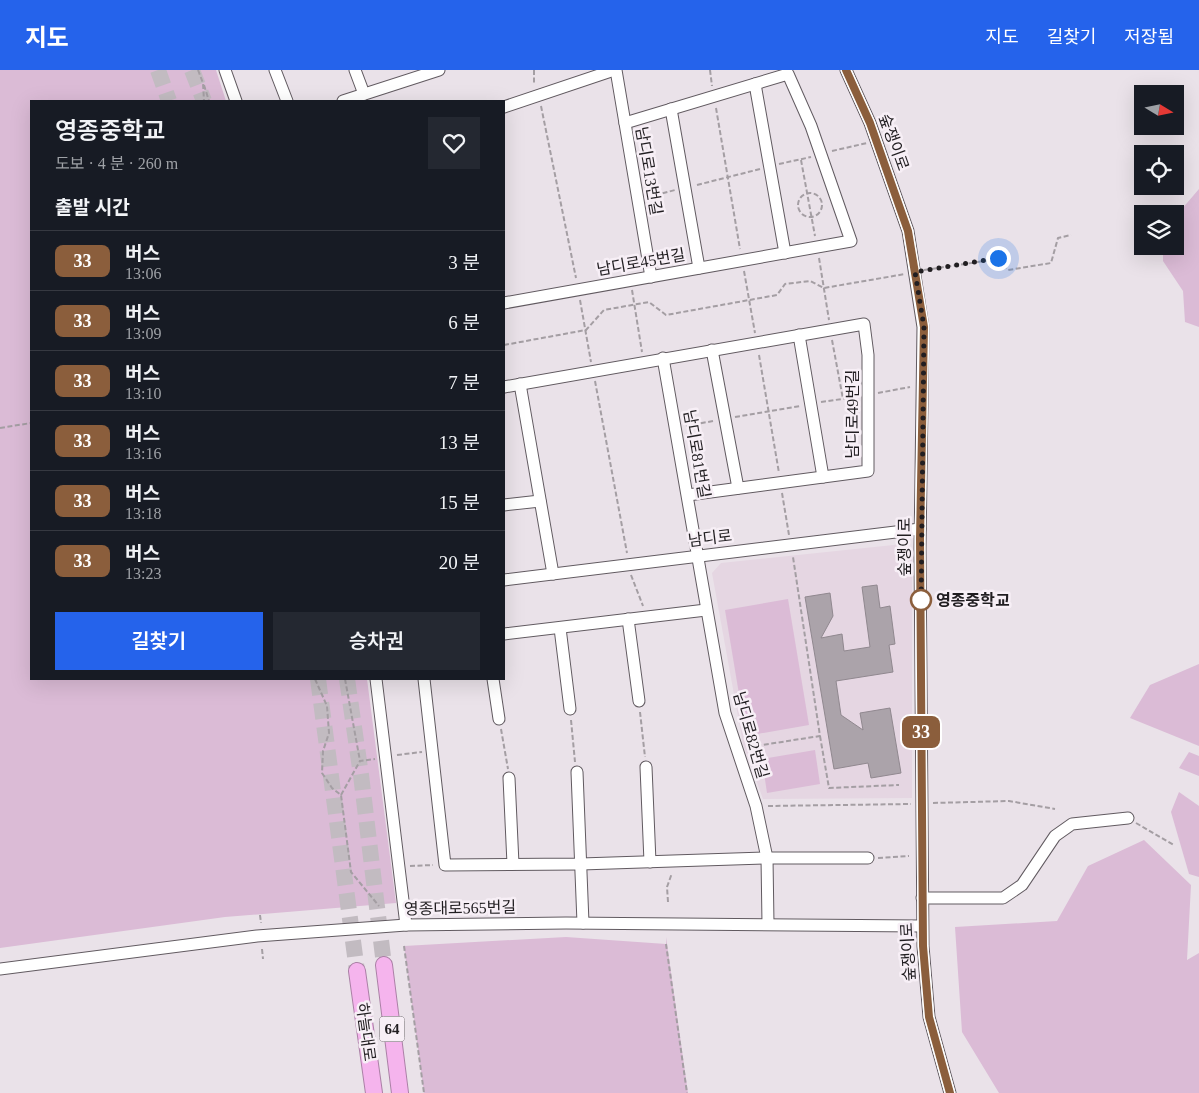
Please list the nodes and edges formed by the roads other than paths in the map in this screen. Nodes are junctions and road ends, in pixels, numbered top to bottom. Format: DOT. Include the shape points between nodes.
graph roads {
  1 [pos="224,70"];
  2 [pos="275,70"];
  3 [pos="355,70"];
  4 [pos="436,70"];
  5 [pos="615,70"];
  6 [pos="846,70"];
  7 [pos="755,84"];
  8 [pos="364,94"];
  9 [pos="236,100"];
  10 [pos="287,100"];
  11 [pos="346,100"];
  12 [pos="505,107"];
  13 [pos="671,109"];
  14 [pos="625,123"];
  15 [pos="785,253"];
  16 [pos="699,268"];
  17 [pos="651,277"];
  18 [pos="505,299"];
  19 [pos="799,335"];
  20 [pos="712,350"];
  21 [pos="663,358"];
  22 [pos="520,384"];
  23 [pos="505,387"];
  24 [pos="823,476"];
  25 [pos="738,488"];
  26 [pos="688,495"];
  27 [pos="540,501"];
  28 [pos="505,505"];
  29 [pos="920,529"];
  30 [pos="699,556"];
  31 [pos="554,574"];
  32 [pos="505,580"];
  33 [pos="706,610"];
  34 [pos="628,620"];
  35 [pos="560,628"];
  36 [pos="505,634"];
  37 [pos="376,680"];
  38 [pos="424,680"];
  39 [pos="494,680"];
  40 [pos="638,701"];
  41 [pos="570,709"];
  42 [pos="499,719"];
  43 [pos="646,767"];
  44 [pos="576,772"];
  45 [pos="509,778"];
  46 [pos="1128,818"];
  47 [pos="767,858"];
  48 [pos="868,858"];
  49 [pos="650,862"];
  50 [pos="513,864"];
  51 [pos="581,864"];
  52 [pos="922,898"];
  53 [pos="583,923"];
  54 [pos="768,924"];
  55 [pos="406,925"];
  56 [pos="922,926"];
  57 [pos="384,965"];
  58 [pos="0,969"];
  59 [pos="357,971"];
  60 [pos="374,1093"];
  61 [pos="400,1093"];
  62 [pos="950,1093"];
  1 -- 9 [label="street"];
  2 -- 10 [label="street"];
  3 -- 8 [label="street"];
  4 -- 8 [label="street"];
  5 -- 12 [label="street"];
  5 -- 14 [label="street, 남디로13번길"];
  6 -- 29 [label="street, 숲쟁이로" via="876,140 908,231 924,327"];
  7 -- 13 [label="street, 남디로45번길"];
  7 -- 15 [label="street"];
  7 -- 15 [label="street, 남디로45번길" via="788,74 811,126 851,241"];
  8 -- 11 [label="street"];
  13 -- 14 [label="street, 남디로45번길"];
  13 -- 16 [label="street"];
  14 -- 17 [label="street, 남디로13번길"];
  15 -- 16 [label="street, 남디로45번길"];
  16 -- 17 [label="street, 남디로45번길"];
  17 -- 18 [label="street, 남디로45번길"];
  19 -- 20 [label="street, 남디로49번길"];
  19 -- 24 [label="street, 남디로49번길"];
  19 -- 24 [label="street, 남디로49번길" via="864,324 868,355 868,471"];
  20 -- 21 [label="street, 남디로49번길"];
  20 -- 25 [label="street"];
  21 -- 22 [label="street, 남디로49번길"];
  21 -- 26 [label="street, 남디로81번길"];
  22 -- 23 [label="street, 남디로49번길"];
  22 -- 27 [label="street"];
  24 -- 25 [label="street"];
  25 -- 26 [label="street"];
  26 -- 30 [label="street, 남디로81번길"];
  27 -- 28 [label="street"];
  27 -- 31 [label="street"];
  29 -- 30 [label="street, 남디로"];
  29 -- 52 [label="street, 숲쟁이로"];
  30 -- 31 [label="street, 남디로"];
  30 -- 33 [label="street, 남디로82번길"];
  31 -- 32 [label="street, 남디로"];
  33 -- 34 [label="street"];
  33 -- 47 [label="street, 남디로82번길" via="725,713 756,806"];
  34 -- 35 [label="street"];
  34 -- 40 [label="street"];
  35 -- 36 [label="street"];
  35 -- 41 [label="street"];
  37 -- 55 [label="street"];
  38 -- 50 [label="street" via="445,864"];
  39 -- 42 [label="street"];
  43 -- 49 [label="street"];
  44 -- 51 [label="street"];
  45 -- 50 [label="street"];
  46 -- 52 [label="street" via="1072,824 1055,836 1022,885 1003,898"];
  47 -- 48 [label="street"];
  47 -- 49 [label="street"];
  47 -- 54 [label="street, 남디로82번길"];
  49 -- 51 [label="street"];
  50 -- 51 [label="street"];
  51 -- 53 [label="street"];
  52 -- 56 [label="street, 숲쟁이로"];
  53 -- 54 [label="street, 영종대로565번길"];
  53 -- 55 [label="street, 영종대로565번길"];
  54 -- 56 [label="street, 영종대로565번길"];
  55 -- 58 [label="street, 영종대로565번길" via="257,936"];
  56 -- 62 [label="street, 숲쟁이로" via="929,1017"];
  57 -- 61 [label="highway, 하늘대로 / 64"];
  59 -- 60 [label="highway, 하늘대로 / 64"];
}
